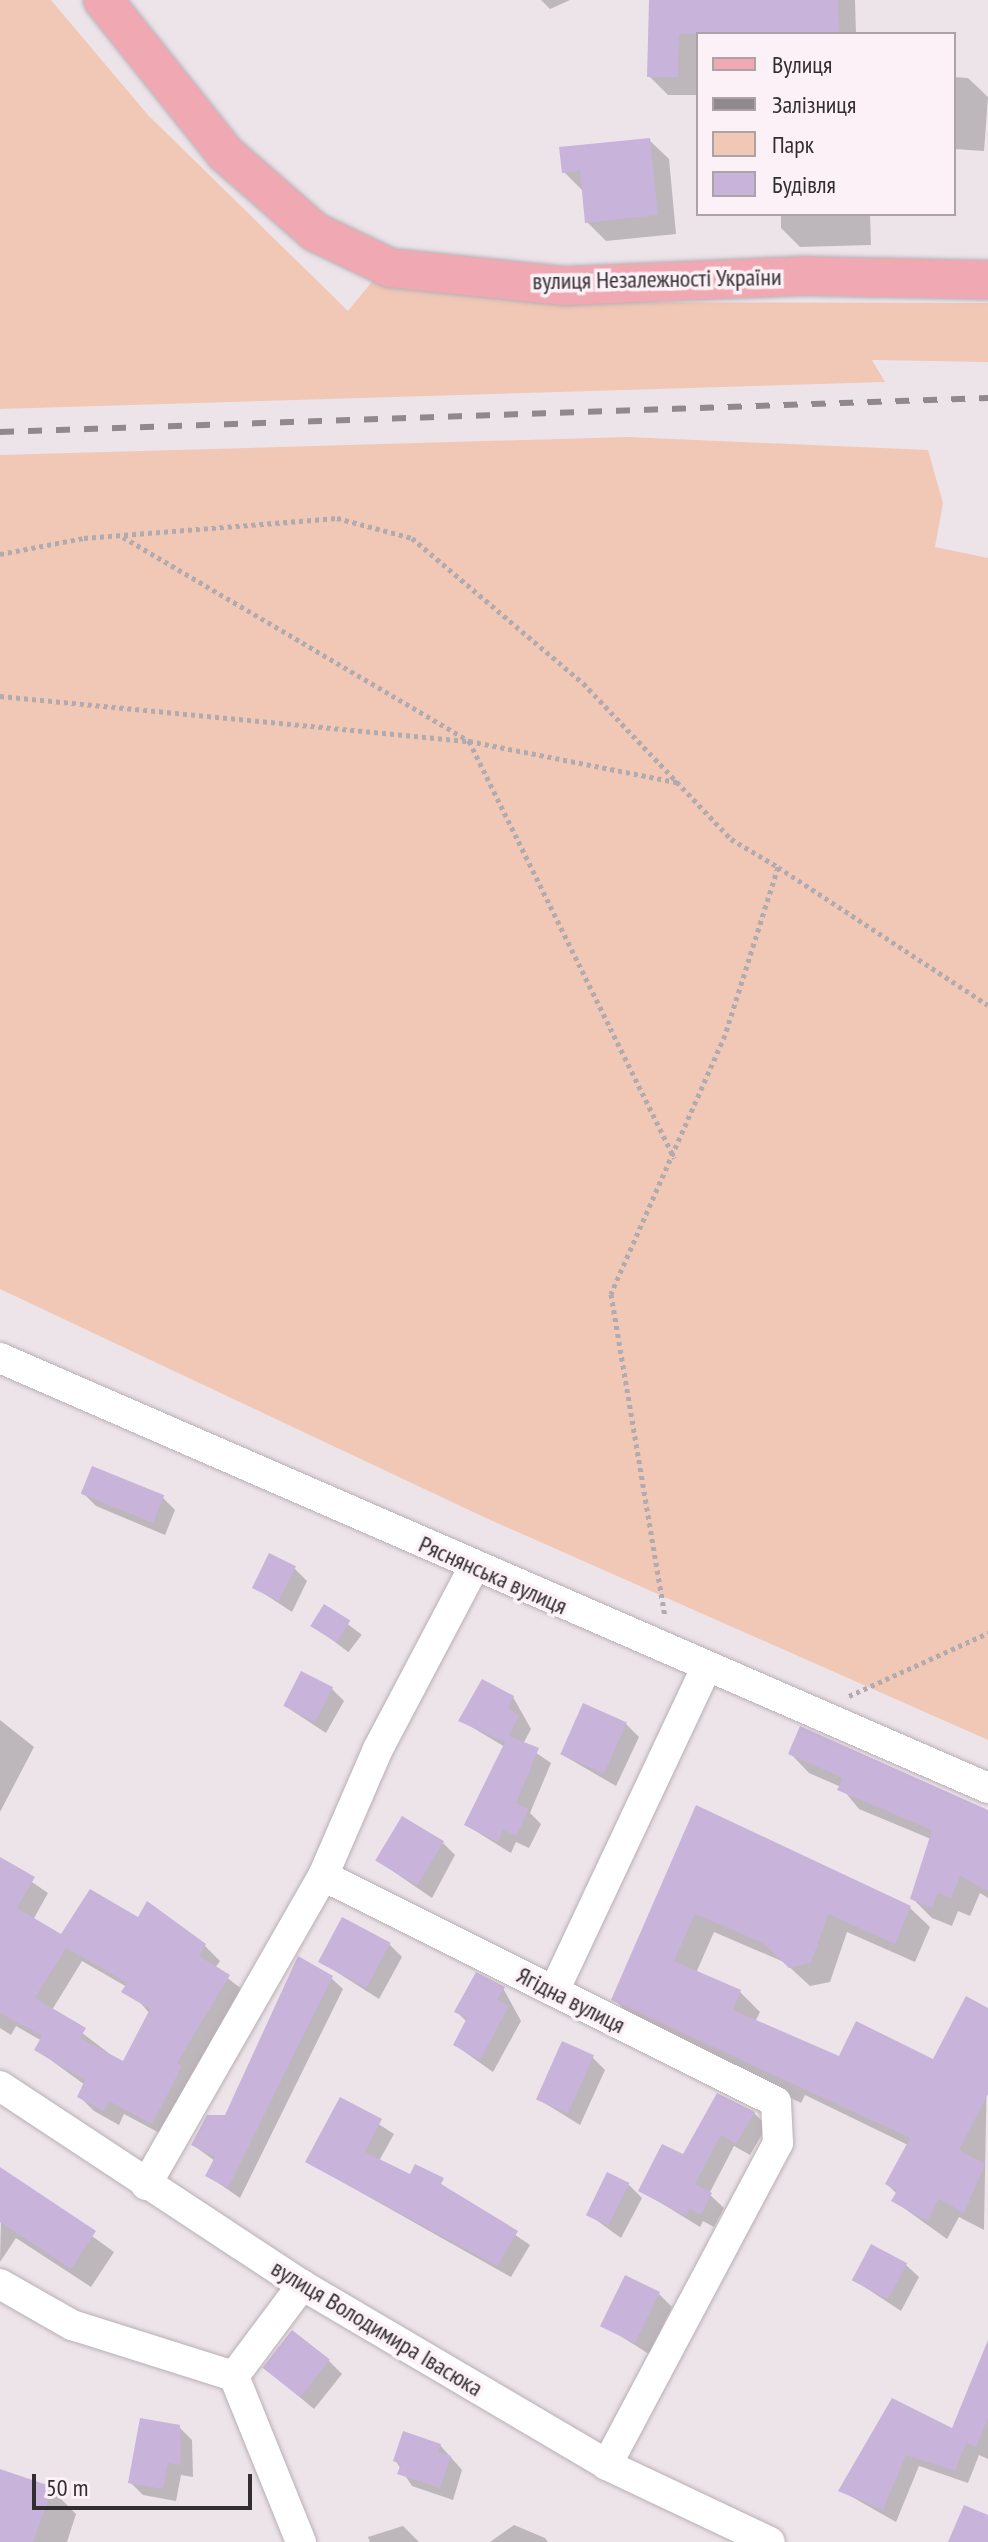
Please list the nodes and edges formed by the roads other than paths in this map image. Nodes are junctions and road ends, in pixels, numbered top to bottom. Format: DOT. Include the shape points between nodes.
graph roads {
  1 [pos="103,0"];
  2 [pos="988,280"];
  3 [pos="0,1358"];
  4 [pos="474,1567"];
  5 [pos="706,1668"];
  6 [pos="988,1788"];
  7 [pos="323,1876"];
  8 [pos="554,1991"];
  9 [pos="0,2086"];
  10 [pos="146,2185"];
  11 [pos="0,2284"];
  12 [pos="302,2285"];
  13 [pos="234,2376"];
  14 [pos="607,2465"];
  15 [pos="301,2542"];
  16 [pos="770,2542"];
  1 -- 2 [label="main road, вулиця Незалежності України" via="226,154 315,232 390,268 565,286 808,276"];
  3 -- 4 [label="street, Ряснянська вулиця"];
  4 -- 5 [label="street, Ряснянська вулиця"];
  4 -- 7 [label="street" via="378,1749"];
  5 -- 6 [label="street, Ряснянська вулиця"];
  5 -- 8 [label="street"];
  7 -- 8 [label="street, Ягідна вулиця"];
  7 -- 10 [label="street"];
  8 -- 14 [label="street, Ягідна вулиця" via="776,2102 779,2122 778,2143"];
  9 -- 10 [label="street, вулиця Володимира Івасюка"];
  10 -- 12 [label="street, вулиця Володимира Івасюка"];
  11 -- 13 [label="street" via="72,2325"];
  12 -- 13 [label="street"];
  12 -- 14 [label="street, вулиця Володимира Івасюка"];
  13 -- 15 [label="street"];
  14 -- 16 [label="street, вулиця Володимира Івасюка"];
}
